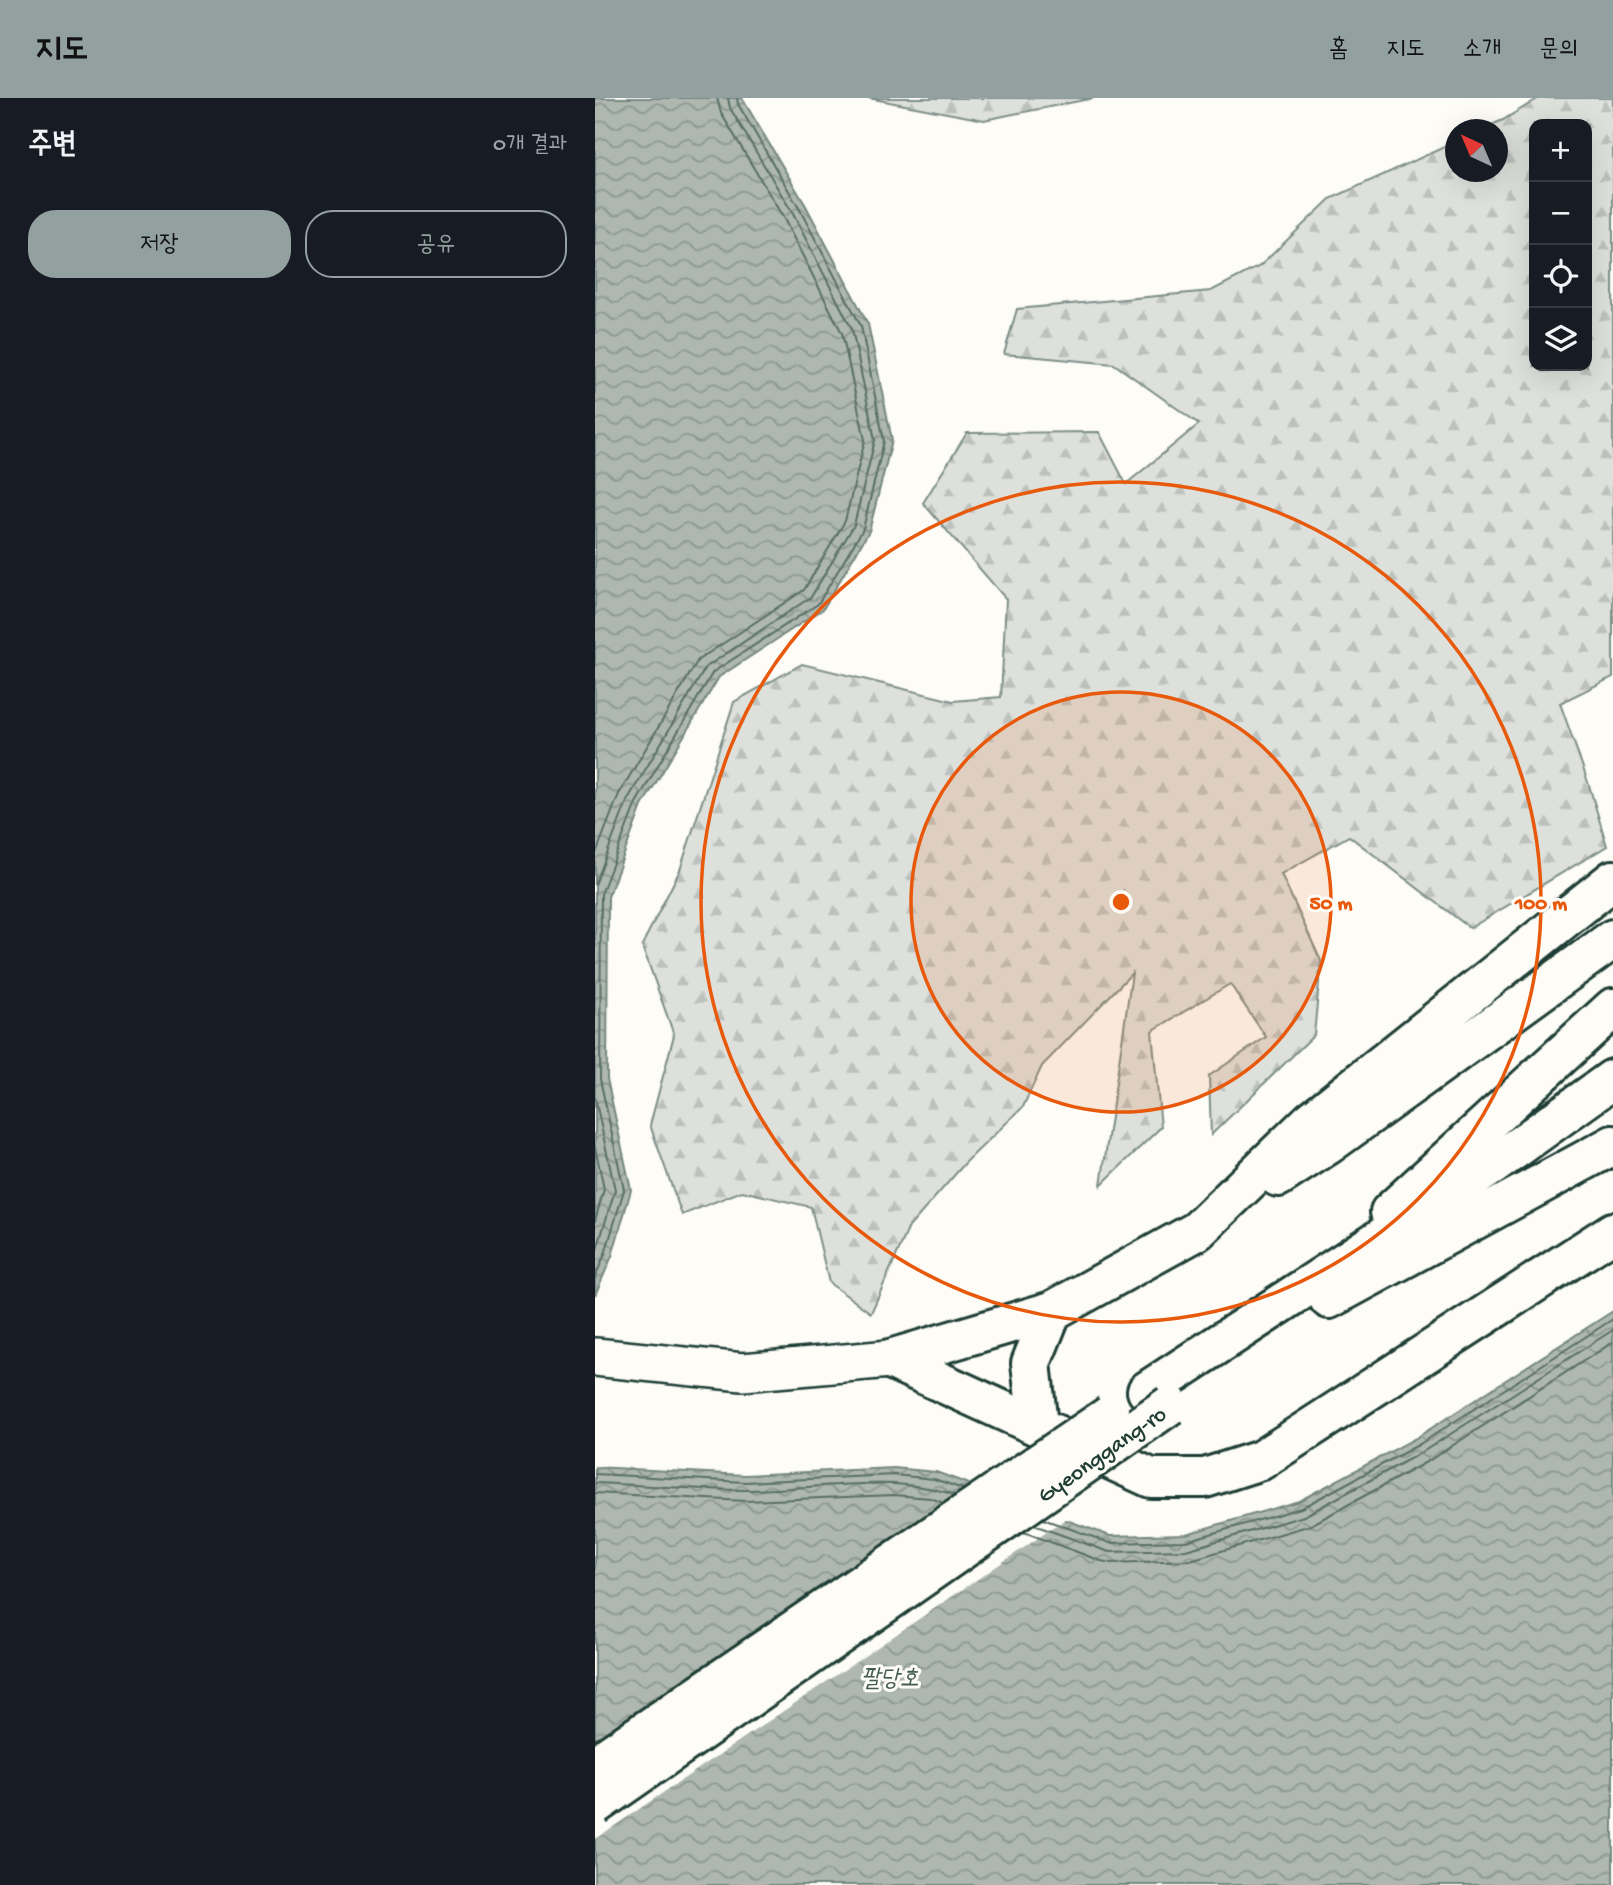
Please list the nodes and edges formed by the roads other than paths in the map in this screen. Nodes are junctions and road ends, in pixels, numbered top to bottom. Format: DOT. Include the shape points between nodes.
graph roads {
  1 [pos="1613,880"];
  2 [pos="1613,939"];
  3 [pos="1613,1008"];
  4 [pos="1613,1079"];
  5 [pos="1613,1110"];
  6 [pos="1613,1145"];
  7 [pos="1197,1231"];
  8 [pos="1613,1232"];
  9 [pos="1329,1286"];
  10 [pos="1052,1311"];
  11 [pos="890,1359"];
  12 [pos="597,1370"];
  13 [pos="1158,1398"];
  14 [pos="1038,1426"];
  15 [pos="595,1765"];
  16 [pos="595,1805"];
  1 -- 7 [label="highway" via="1311,1121"];
  2 -- 7 [label="highway" via="1329,1144"];
  3 -- 9 [label="highway" via="1413,1188"];
  4 -- 9 [label="highway, Gyeonggang-ro"];
  5 -- 9 [label="highway, Gyeonggang-ro"];
  6 -- 9 [label="highway"];
  7 -- 10 [label="highway"];
  8 -- 14 [label="highway" via="1261,1460 1205,1478 1151,1478"];
  9 -- 13 [label="highway, Gyeonggang-ro"];
  10 -- 11 [label="highway"];
  10 -- 14 [label="highway" via="1031,1363"];
  11 -- 12 [label="street" via="743,1372"];
  11 -- 14 [label="highway"];
  13 -- 15 [label="highway, Gyeonggang-ro, bridge" via="930,1535"];
  13 -- 16 [label="highway, Gyeonggang-ro, bridge"];
}
